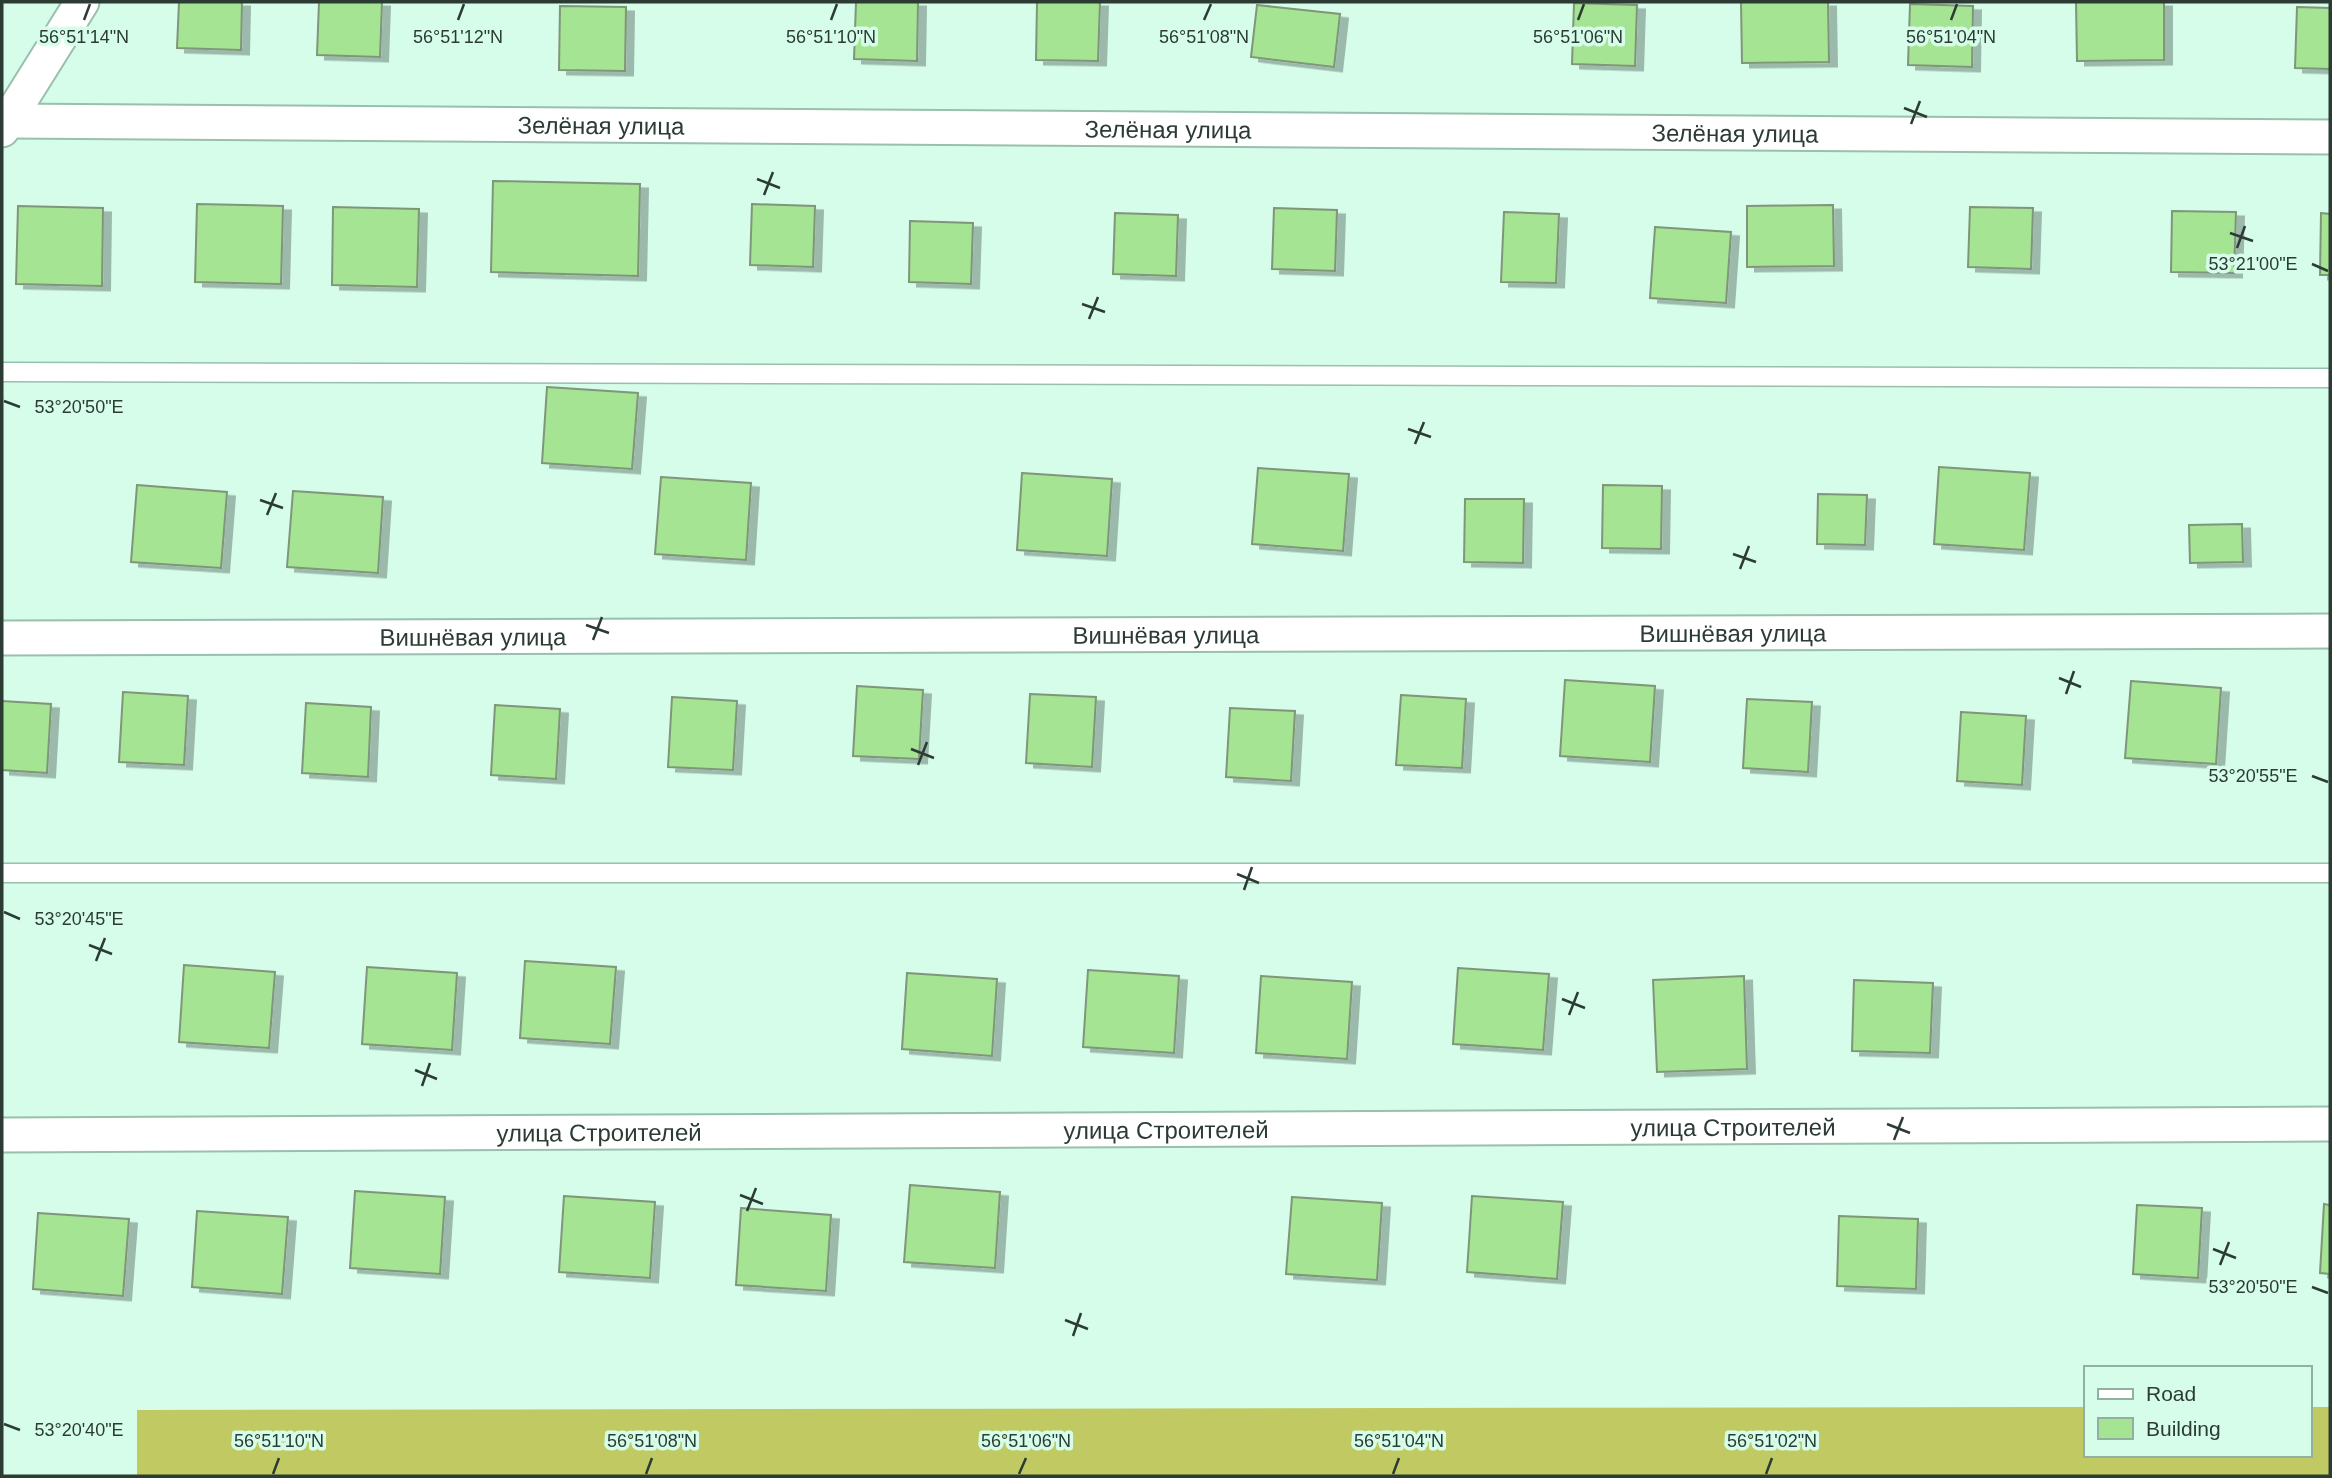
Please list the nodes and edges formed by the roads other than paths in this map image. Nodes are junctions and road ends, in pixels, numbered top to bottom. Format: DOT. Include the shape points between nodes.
graph roads {
  1 [pos="77,4"];
  2 [pos="5,125"];
  3 [pos="2330,137"];
  4 [pos="2,372"];
  5 [pos="2330,378"];
  6 [pos="2330,631"];
  7 [pos="2,638"];
  8 [pos="2,873"];
  9 [pos="2330,873"];
  10 [pos="2330,1124"];
  11 [pos="2,1135"];
  1 -- 2 [label="street"];
  2 -- 3 [label="street, Зелёная улица"];
  4 -- 5 [label="lane"];
  6 -- 7 [label="street, Вишнёвая улица"];
  8 -- 9 [label="lane"];
  10 -- 11 [label="street, улица Строителей"];
}
